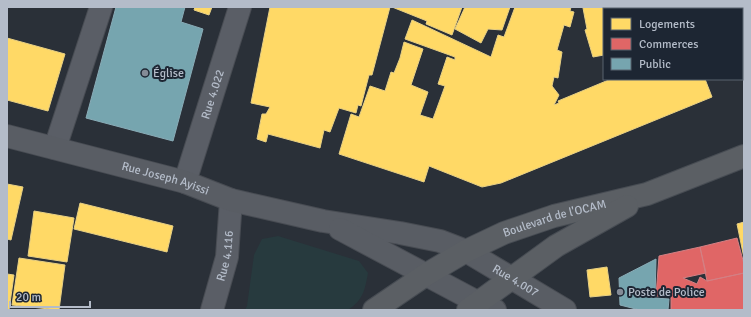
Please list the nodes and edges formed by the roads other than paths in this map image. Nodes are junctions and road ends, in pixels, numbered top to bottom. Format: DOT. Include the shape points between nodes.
graph roads {
  1 [pos="101,7"];
  2 [pos="240,7"];
  3 [pos="7,136"];
  4 [pos="55,148"];
  5 [pos="744,156"];
  6 [pos="185,182"];
  7 [pos="647,194"];
  8 [pos="231,200"];
  9 [pos="323,220"];
  10 [pos="466,251"];
  11 [pos="513,278"];
  12 [pos="419,280"];
  13 [pos="481,308"];
  14 [pos="212,310"];
  15 [pos="374,310"];
  16 [pos="565,310"];
  1 -- 4 [label="street"];
  2 -- 6 [label="street, Rue 4.022"];
  3 -- 4 [label="main road, Rue Joseph Ayissi"];
  4 -- 6 [label="main road, Rue Joseph Ayissi"];
  5 -- 7 [label="highway, Boulevard de l'OCAM"];
  6 -- 8 [label="main road, Rue Joseph Ayissi"];
  7 -- 10 [label="highway, Boulevard de l'OCAM" via="554,216 504,233"];
  7 -- 11 [label="highway, Boulevard de l'OCAM" via="556,246"];
  8 -- 9 [label="main road, Rue Joseph Ayissi"];
  8 -- 14 [label="street, Rue 4.116" via="227,257"];
  9 -- 10 [label="main road, Rue Joseph Ayissi" via="440,241"];
  9 -- 12 [label="main road, Rue Joseph Ayissi"];
  10 -- 11 [label="main road, Rue 4.007"];
  10 -- 12 [label="highway, Boulevard de l'OCAM"];
  11 -- 13 [label="highway, Boulevard de l'OCAM"];
  11 -- 16 [label="main road, Rue 4.007"];
  12 -- 13 [label="main road"];
  12 -- 15 [label="highway"];
}
